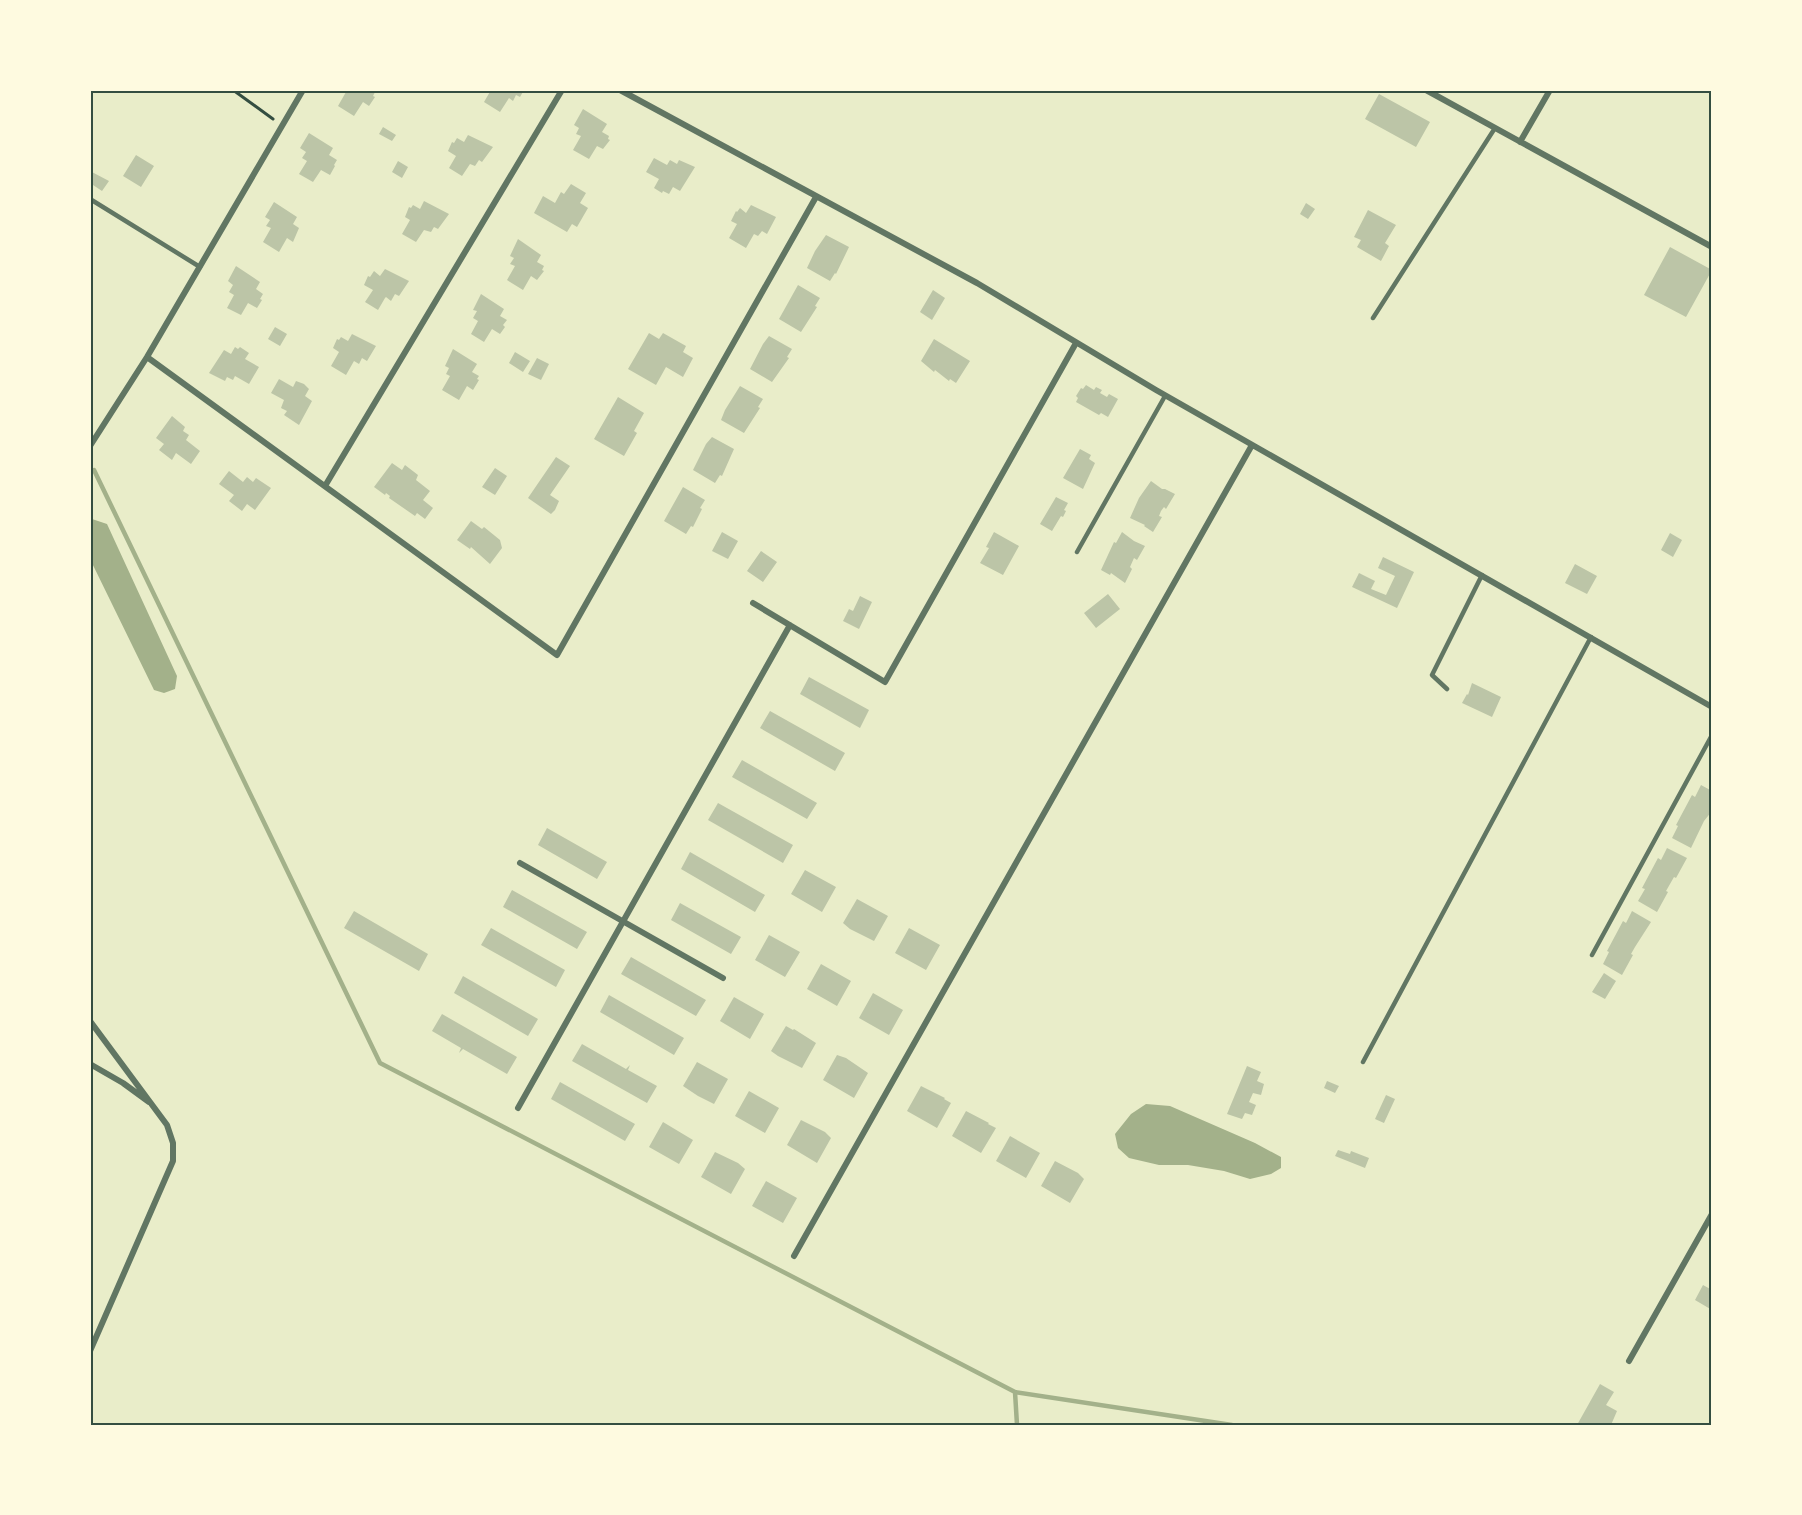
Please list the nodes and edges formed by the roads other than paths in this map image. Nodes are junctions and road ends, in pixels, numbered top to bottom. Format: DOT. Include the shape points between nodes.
graph roads {
  1 [pos="303,90"];
  2 [pos="562,90"];
  3 [pos="620,90"];
  4 [pos="1426,90"];
  5 [pos="1550,90"];
  6 [pos="1495,128"];
  7 [pos="1520,142"];
  8 [pos="816,197"];
  9 [pos="90,199"];
  10 [pos="1712,247"];
  11 [pos="200,267"];
  12 [pos="1373,318"];
  13 [pos="1076,343"];
  14 [pos="147,357"];
  15 [pos="1165,396"];
  16 [pos="1252,445"];
  17 [pos="90,446"];
  18 [pos="325,486"];
  19 [pos="1077,552"];
  20 [pos="1482,575"];
  21 [pos="753,603"];
  22 [pos="790,625"];
  23 [pos="1591,637"];
  24 [pos="1447,689"];
  25 [pos="1712,706"];
  26 [pos="1712,735"];
  27 [pos="520,863"];
  28 [pos="622,921"];
  29 [pos="1592,955"];
  30 [pos="723,978"];
  31 [pos="90,1021"];
  32 [pos="1363,1062"];
  33 [pos="90,1064"];
  34 [pos="156,1108"];
  35 [pos="518,1108"];
  36 [pos="1712,1214"];
  37 [pos="794,1256"];
  38 [pos="90,1352"];
  39 [pos="1629,1360"];
  1 -- 11 [label="street"];
  2 -- 18 [label="street"];
  3 -- 8 [label="street"];
  4 -- 6 [label="street"];
  5 -- 7 [label="street"];
  6 -- 7 [label="street"];
  6 -- 12 [label="lane"];
  7 -- 10 [label="street"];
  8 -- 13 [label="street" via="977,283"];
  8 -- 18 [label="street" via="557,655"];
  9 -- 11 [label="lane"];
  11 -- 14 [label="street"];
  13 -- 15 [label="street"];
  13 -- 22 [label="street" via="885,682"];
  14 -- 17 [label="street"];
  14 -- 18 [label="street"];
  15 -- 16 [label="street"];
  15 -- 19 [label="lane"];
  16 -- 20 [label="street"];
  16 -- 37 [label="street"];
  20 -- 23 [label="street"];
  20 -- 24 [label="lane" via="1432,675"];
  21 -- 22 [label="street"];
  22 -- 28 [label="street"];
  23 -- 25 [label="street"];
  23 -- 32 [label="lane"];
  26 -- 29 [label="lane"];
  27 -- 28 [label="street"];
  28 -- 30 [label="street"];
  28 -- 35 [label="street"];
  31 -- 34 [label="street"];
  33 -- 34 [label="street"];
  34 -- 38 [label="street" via="173,1143 173,1161"];
  36 -- 39 [label="street"];
}
